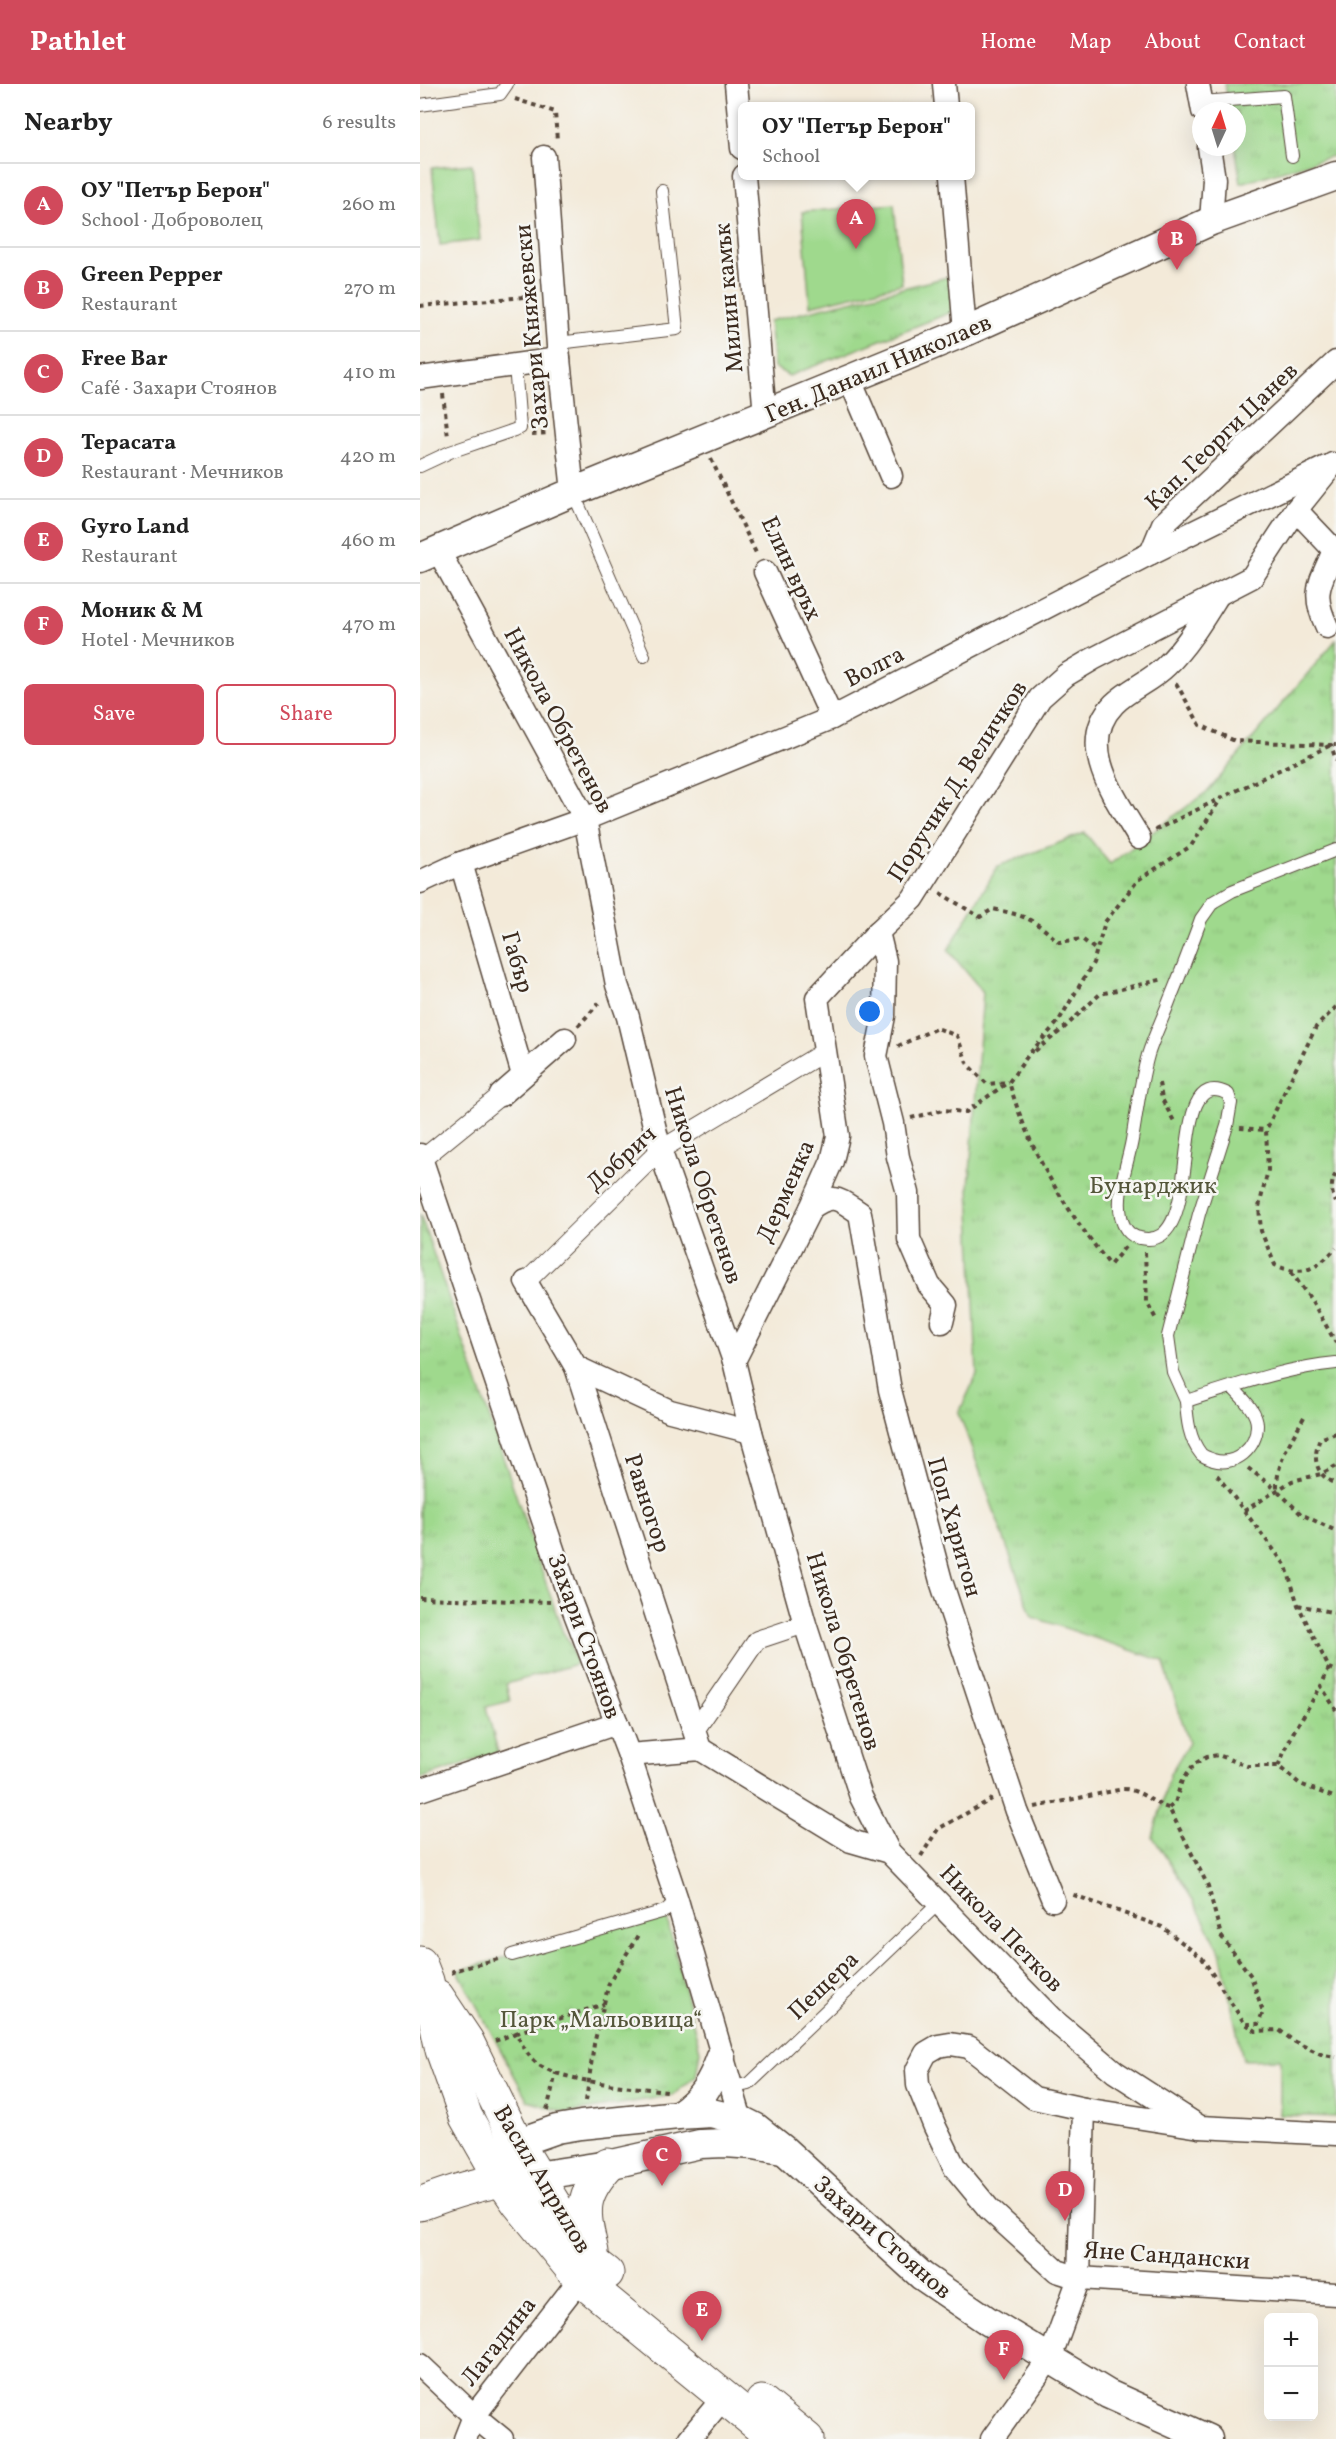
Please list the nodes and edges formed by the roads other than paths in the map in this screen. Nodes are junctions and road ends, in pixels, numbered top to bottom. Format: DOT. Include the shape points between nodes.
graph roads {
  1 [pos="736,84"];
  2 [pos="944,84"];
  3 [pos="504,89"];
  4 [pos="1201,99"];
  5 [pos="946,102"];
  6 [pos="420,105"];
  7 [pos="738,105"];
  8 [pos="1210,156"];
  9 [pos="1292,156"];
  10 [pos="544,157"];
  11 [pos="1336,176"];
  12 [pos="744,180"];
  13 [pos="952,180"];
  14 [pos="662,190"];
  15 [pos="1211,221"];
  16 [pos="965,332"];
  17 [pos="558,351"];
  18 [pos="1336,362"];
  19 [pos="515,365"];
  20 [pos="430,377"];
  21 [pos="850,380"];
  22 [pos="765,415"];
  23 [pos="1335,463"];
  24 [pos="420,466"];
  25 [pos="891,476"];
  26 [pos="573,492"];
  27 [pos="1296,510"];
  28 [pos="1335,549"];
  29 [pos="1151,553"];
  30 [pos="429,554"];
  31 [pos="765,572"];
  32 [pos="1220,593"];
  33 [pos="1327,627"];
  34 [pos="644,656"];
  35 [pos="832,718"];
  36 [pos="585,819"];
  37 [pos="1139,838"];
  38 [pos="1336,850"];
  39 [pos="461,863"];
  40 [pos="420,882"];
  41 [pos="878,932"];
  42 [pos="817,998"];
  43 [pos="565,1039"];
  44 [pos="824,1052"];
  45 [pos="523,1075"];
  46 [pos="501,1095"];
  47 [pos="660,1150"];
  48 [pos="421,1158"];
  49 [pos="811,1208"];
  50 [pos="526,1282"];
  51 [pos="942,1322"];
  52 [pos="734,1361"];
  53 [pos="1336,1363"];
  54 [pos="576,1368"];
  55 [pos="1232,1387"];
  56 [pos="1186,1401"];
  57 [pos="751,1432"];
  58 [pos="805,1624"];
  59 [pos="617,1723"];
  60 [pos="697,1741"];
  61 [pos="628,1755"];
  62 [pos="420,1790"];
  63 [pos="889,1852"];
  64 [pos="1052,1896"];
  65 [pos="677,1900"];
  66 [pos="939,1903"];
  67 [pos="512,1955"];
  68 [pos="435,1975"];
  69 [pos="721,2056"];
  70 [pos="731,2087"];
  71 [pos="674,2103"];
  72 [pos="1084,2109"];
  73 [pos="741,2120"];
  74 [pos="1200,2127"];
  75 [pos="1336,2133"];
  76 [pos="784,2150"];
  77 [pos="503,2161"];
  78 [pos="608,2165"];
  79 [pos="536,2176"];
  80 [pos="420,2204"];
  81 [pos="587,2271"];
  82 [pos="1079,2278"];
  83 [pos="1336,2294"];
  84 [pos="1050,2358"];
  85 [pos="420,2365"];
  86 [pos="1108,2394"];
  87 [pos="724,2397"];
  88 [pos="474,2416"];
  89 [pos="465,2439"];
  90 [pos="502,2439"];
  91 [pos="689,2439"];
  92 [pos="775,2439"];
  93 [pos="807,2439"];
  94 [pos="992,2439"];
  95 [pos="1160,2439"];
  96 [pos="1208,2439"];
  1 -- 7 [label="street"];
  2 -- 5 [label="street"];
  3 -- 6 [label="lane"];
  4 -- 9 [label="lane" via="1284,96"];
  8 -- 15 [label="street" via="1214,179"];
  10 -- 17 [label="street, Захари Княжевски"];
  11 -- 15 [label="street, Ген. Данаил Николаев"];
  12 -- 22 [label="street, Милин камък"];
  13 -- 16 [label="street"];
  14 -- 17 [label="lane" via="677,329"];
  15 -- 16 [label="street, Ген. Данаил Николаев"];
  16 -- 21 [label="street, Ген. Данаил Николаев"];
  17 -- 19 [label="street"];
  17 -- 26 [label="street, Захари Княжевски"];
  18 -- 29 [label="street, Кап. Георги Цанев" via="1163,524"];
  19 -- 20 [label="street"];
  19 -- 24 [label="lane" via="520,428"];
  21 -- 22 [label="street, Ген. Данаил Николаев"];
  21 -- 25 [label="street"];
  22 -- 26 [label="street, Ген. Данаил Николаев"];
  23 -- 27 [label="street, Поручик Д. Величков"];
  23 -- 29 [label="street, Волга"];
  26 -- 30 [label="street, Ген. Данаил Николаев"];
  26 -- 34 [label="lane"];
  27 -- 28 [label="street"];
  27 -- 32 [label="street, Поручик Д. Величков" via="1252,577"];
  28 -- 33 [label="street" via="1319,582 1318,608"];
  29 -- 35 [label="street, Волга"];
  30 -- 36 [label="street, Никола Обретенов"];
  31 -- 35 [label="street, Елин връх"];
  32 -- 37 [label="street" via="1166,667 1113,705 1098,728 1098,754 1105,779"];
  32 -- 41 [label="street, Поручик Д. Величков" via="1093,659 1066,675 1040,698 913,899"];
  35 -- 36 [label="street, Волга"];
  36 -- 39 [label="street, Волга"];
  36 -- 47 [label="street, Никола Обретенов" via="617,985"];
  38 -- 56 [label="lane" via="1213,902 1201,918 1149,1053 1122,1189 1121,1215 1125,1227 1139,1238 1159,1237 1172,1223 1179,1202 1189,1132 1201,1094 1209,1089 1219,1090 1228,1094 1231,1103 1168,1336 1173,1372"];
  39 -- 40 [label="street, Волга"];
  39 -- 45 [label="street, Габър"];
  41 -- 42 [label="street, Поручик Д. Величков"];
  41 -- 51 [label="street" via="885,972 884,1016 876,1056 908,1193 909,1239 930,1285 946,1305"];
  42 -- 44 [label="street, Дерменка"];
  43 -- 45 [label="street"];
  44 -- 47 [label="street, Добрич"];
  44 -- 49 [label="street, Дерменка" via="838,1136"];
  45 -- 46 [label="street"];
  46 -- 48 [label="street"];
  47 -- 50 [label="street, Добрич"];
  47 -- 52 [label="street, Никола Обретенов"];
  48 -- 59 [label="street, Захари Стоянов" via="572,1603"];
  49 -- 52 [label="street, Дерменка"];
  49 -- 64 [label="street, Поп Харитон" via="825,1198 837,1198 860,1213 890,1390 941,1581 1017,1811"];
  50 -- 54 [label="street, Равногор"];
  52 -- 57 [label="street, Никола Обретенов"];
  53 -- 55 [label="lane" via="1312,1365"];
  54 -- 57 [label="street" via="670,1411"];
  54 -- 60 [label="street, Равногор"];
  55 -- 56 [label="lane"];
  55 -- 56 [label="lane" via="1251,1408 1257,1424 1253,1443 1238,1460 1221,1462 1203,1456 1188,1424"];
  57 -- 58 [label="street, Никола Обретенов"];
  58 -- 60 [label="street" via="757,1640"];
  58 -- 63 [label="street, Никола Обретенов" via="861,1797"];
  59 -- 61 [label="street, Захари Стоянов"];
  59 -- 62 [label="street"];
  60 -- 61 [label="street"];
  60 -- 63 [label="street, Никола Петков" via="851,1841"];
  61 -- 65 [label="street, Захари Стоянов"];
  63 -- 66 [label="street, Никола Петков"];
  65 -- 67 [label="lane" via="665,1911"];
  65 -- 69 [label="street, Захари Стоянов"];
  66 -- 70 [label="lane, Пещера" via="749,2084"];
  66 -- 74 [label="street, Никола Петков" via="1051,2018 1114,2072"];
  68 -- 77 [label="main road, Васил Априлов" via="442,2050 466,2117"];
  69 -- 70 [label="street, Захари Стоянов"];
  69 -- 71 [label="street" via="703,2095 691,2106"];
  70 -- 73 [label="street, Захари Стоянов"];
  71 -- 73 [label="street, Захари Стоянов"];
  71 -- 77 [label="street, Захари Стоянов" via="557,2129"];
  72 -- 74 [label="street, Яне Сандански"];
  72 -- 82 [label="street"];
  72 -- 82 [label="street, Яне Сандански" via="1034,2098 969,2047 938,2046 926,2054 917,2070 918,2085 955,2168 989,2209 1058,2271"];
  73 -- 76 [label="street, Захари Стоянов"];
  74 -- 75 [label="street"];
  76 -- 78 [label="street" via="744,2144 700,2144"];
  76 -- 84 [label="street, Захари Стоянов" via="922,2276"];
  77 -- 79 [label="main road"];
  77 -- 80 [label="main road" via="453,2191"];
  77 -- 81 [label="main road, Васил Априлов"];
  78 -- 79 [label="street"];
  78 -- 81 [label="main road" via="594,2180 584,2211"];
  79 -- 81 [label="main road, Васил Априлов"];
  81 -- 87 [label="main road, Васил Априлов"];
  81 -- 88 [label="street, Лагадина"];
  81 -- 93 [label="main road, Васил Априлов"];
  82 -- 83 [label="street, Яне Сандански"];
  82 -- 84 [label="street"];
  84 -- 86 [label="street, Захари Стоянов"];
  84 -- 94 [label="street"];
  85 -- 88 [label="street"];
  86 -- 95 [label="street, Захари Стоянов"];
  86 -- 96 [label="street, Захари Стоянов"];
  87 -- 91 [label="street"];
  87 -- 92 [label="main road, Васил Априлов"];
  88 -- 89 [label="street, Лагадина"];
  88 -- 90 [label="street"];
}
